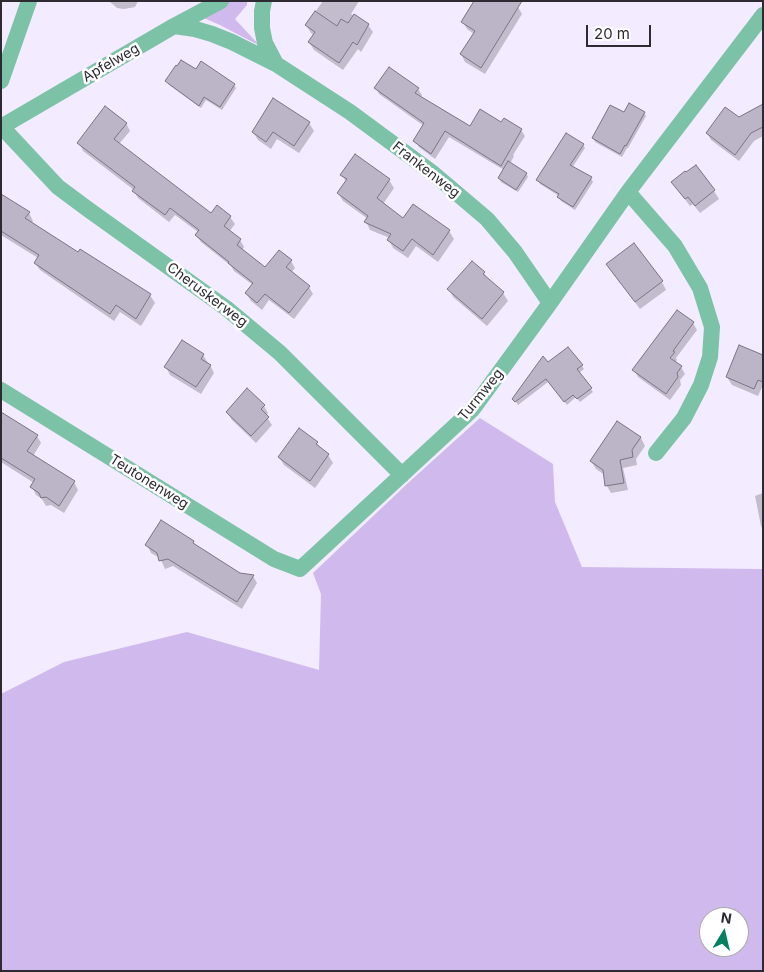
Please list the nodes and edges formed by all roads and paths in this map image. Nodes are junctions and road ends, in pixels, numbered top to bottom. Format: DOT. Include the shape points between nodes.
graph roads {
  1 [pos="29,1"];
  2 [pos="220,1"];
  3 [pos="264,1"];
  4 [pos="763,15"];
  5 [pos="174,26"];
  6 [pos="276,64"];
  7 [pos="1,81"];
  8 [pos="1,127"];
  9 [pos="628,192"];
  10 [pos="550,303"];
  11 [pos="1,390"];
  12 [pos="656,454"];
  13 [pos="402,475"];
  14 [pos="300,568"];
  1 -- 7 [label="street"];
  2 -- 5 [label="street, Apfelweg"];
  3 -- 6 [label="street" via="262,28 265,43"];
  4 -- 9 [label="street, Turmweg"];
  5 -- 6 [label="street, Frankenweg" via="212,34"];
  5 -- 8 [label="street, Apfelweg"];
  6 -- 10 [label="street, Frankenweg" via="350,112 434,174 487,219"];
  8 -- 13 [label="street, Cheruskerweg" via="58,187 226,308 280,353"];
  9 -- 10 [label="street, Turmweg"];
  9 -- 12 [label="street" via="675,246 700,288 712,328 710,356 701,385 684,418"];
  10 -- 13 [label="street, Turmweg" via="472,410"];
  11 -- 14 [label="street, Teutonenweg" via="274,559"];
  13 -- 14 [label="street, Turmweg"];
}
